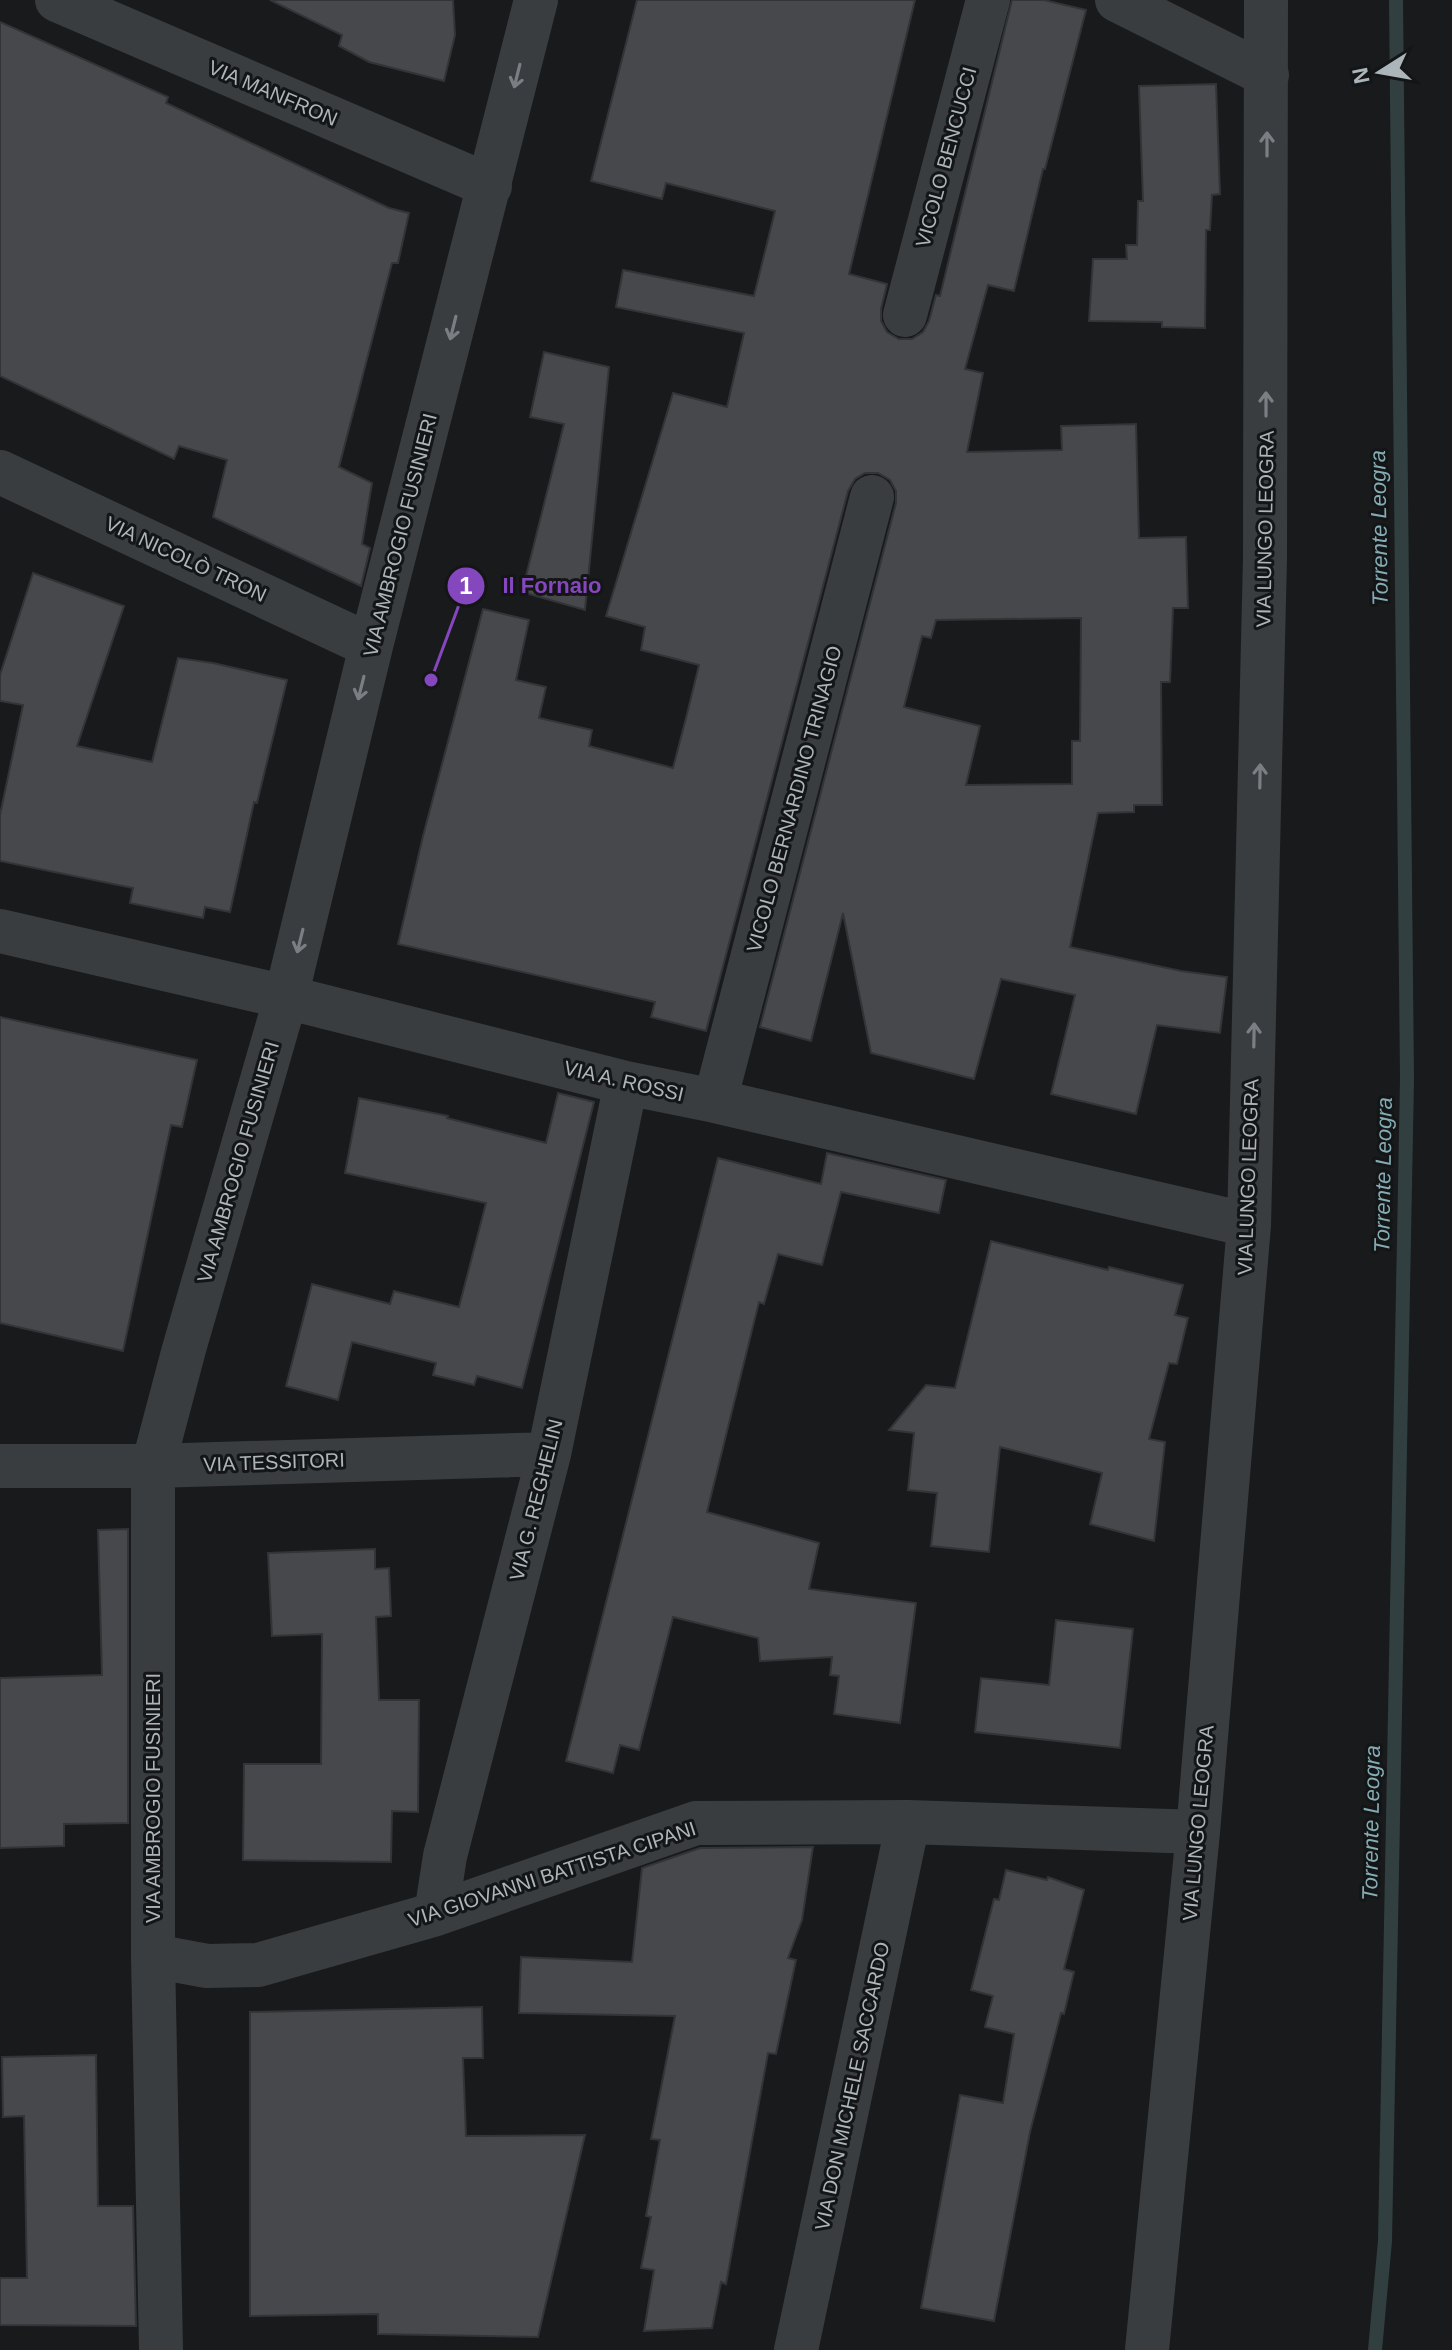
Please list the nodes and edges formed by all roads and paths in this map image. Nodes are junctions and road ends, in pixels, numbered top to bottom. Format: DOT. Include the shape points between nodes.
graph roads {
  1 [pos="57,0"];
  2 [pos="536,0"];
  3 [pos="988,0"];
  4 [pos="1117,0"];
  5 [pos="1266,0"];
  6 [pos="1267,75"];
  7 [pos="490,186"];
  8 [pos="905,315"];
  9 [pos="0,472"];
  10 [pos="872,497"];
  11 [pos="371,646"];
  12 [pos="0,931"];
  13 [pos="286,997"];
  14 [pos="626,1083"];
  15 [pos="715,1101"];
  16 [pos="1249,1225"];
  17 [pos="549,1454"];
  18 [pos="0,1466"];
  19 [pos="153,1466"];
  20 [pos="908,1822"];
  21 [pos="1198,1832"];
  22 [pos="436,1914"];
  23 [pos="153,1956"];
  24 [pos="161,2350"];
  25 [pos="796,2350"];
  26 [pos="1147,2350"];
  1 -- 7 [label="street, VIA MANFRON"];
  2 -- 7 [label="street, VIA AMBROGIO FUSINIERI, one-way"];
  3 -- 8 [label="street, VICOLO BENCUCCI"];
  4 -- 6 [label="street"];
  5 -- 6 [label="street, VIA LUNGO LEOGRA"];
  16 -- 6 [label="street, VIA LUNGO LEOGRA, one-way" via="1265,558"];
  7 -- 11 [label="street, VIA AMBROGIO FUSINIERI, one-way"];
  9 -- 11 [label="street, VIA NICOLÒ TRON"];
  10 -- 15 [label="street, VICOLO BERNARDINO TRINAGIO"];
  11 -- 13 [label="street, VIA AMBROGIO FUSINIERI, one-way"];
  12 -- 13 [label="street, VIA A. ROSSI"];
  13 -- 14 [label="street, VIA A. ROSSI"];
  13 -- 19 [label="street, VIA AMBROGIO FUSINIERI"];
  14 -- 15 [label="street, VIA A. ROSSI"];
  14 -- 17 [label="street, VIA G. REGHELIN"];
  15 -- 16 [label="street, VIA A. ROSSI"];
  16 -- 21 [label="street, VIA LUNGO LEOGRA"];
  17 -- 19 [label="street, VIA TESSITORI"];
  17 -- 22 [label="street, VIA G. REGHELIN" via="445,1856"];
  18 -- 19 [label="street, VIA TESSITORI"];
  19 -- 23 [label="street, VIA AMBROGIO FUSINIERI"];
  20 -- 21 [label="street, VIA GIOVANNI BATTISTA CIPANI"];
  20 -- 22 [label="street, VIA GIOVANNI BATTISTA CIPANI" via="696,1823"];
  20 -- 25 [label="street, VIA DON MICHELE SACCARDO"];
  21 -- 26 [label="street, VIA LUNGO LEOGRA"];
  22 -- 23 [label="street, VIA GIOVANNI BATTISTA CIPANI" via="258,1965 207,1966"];
  23 -- 24 [label="street, VIA AMBROGIO FUSINIERI"];
}
